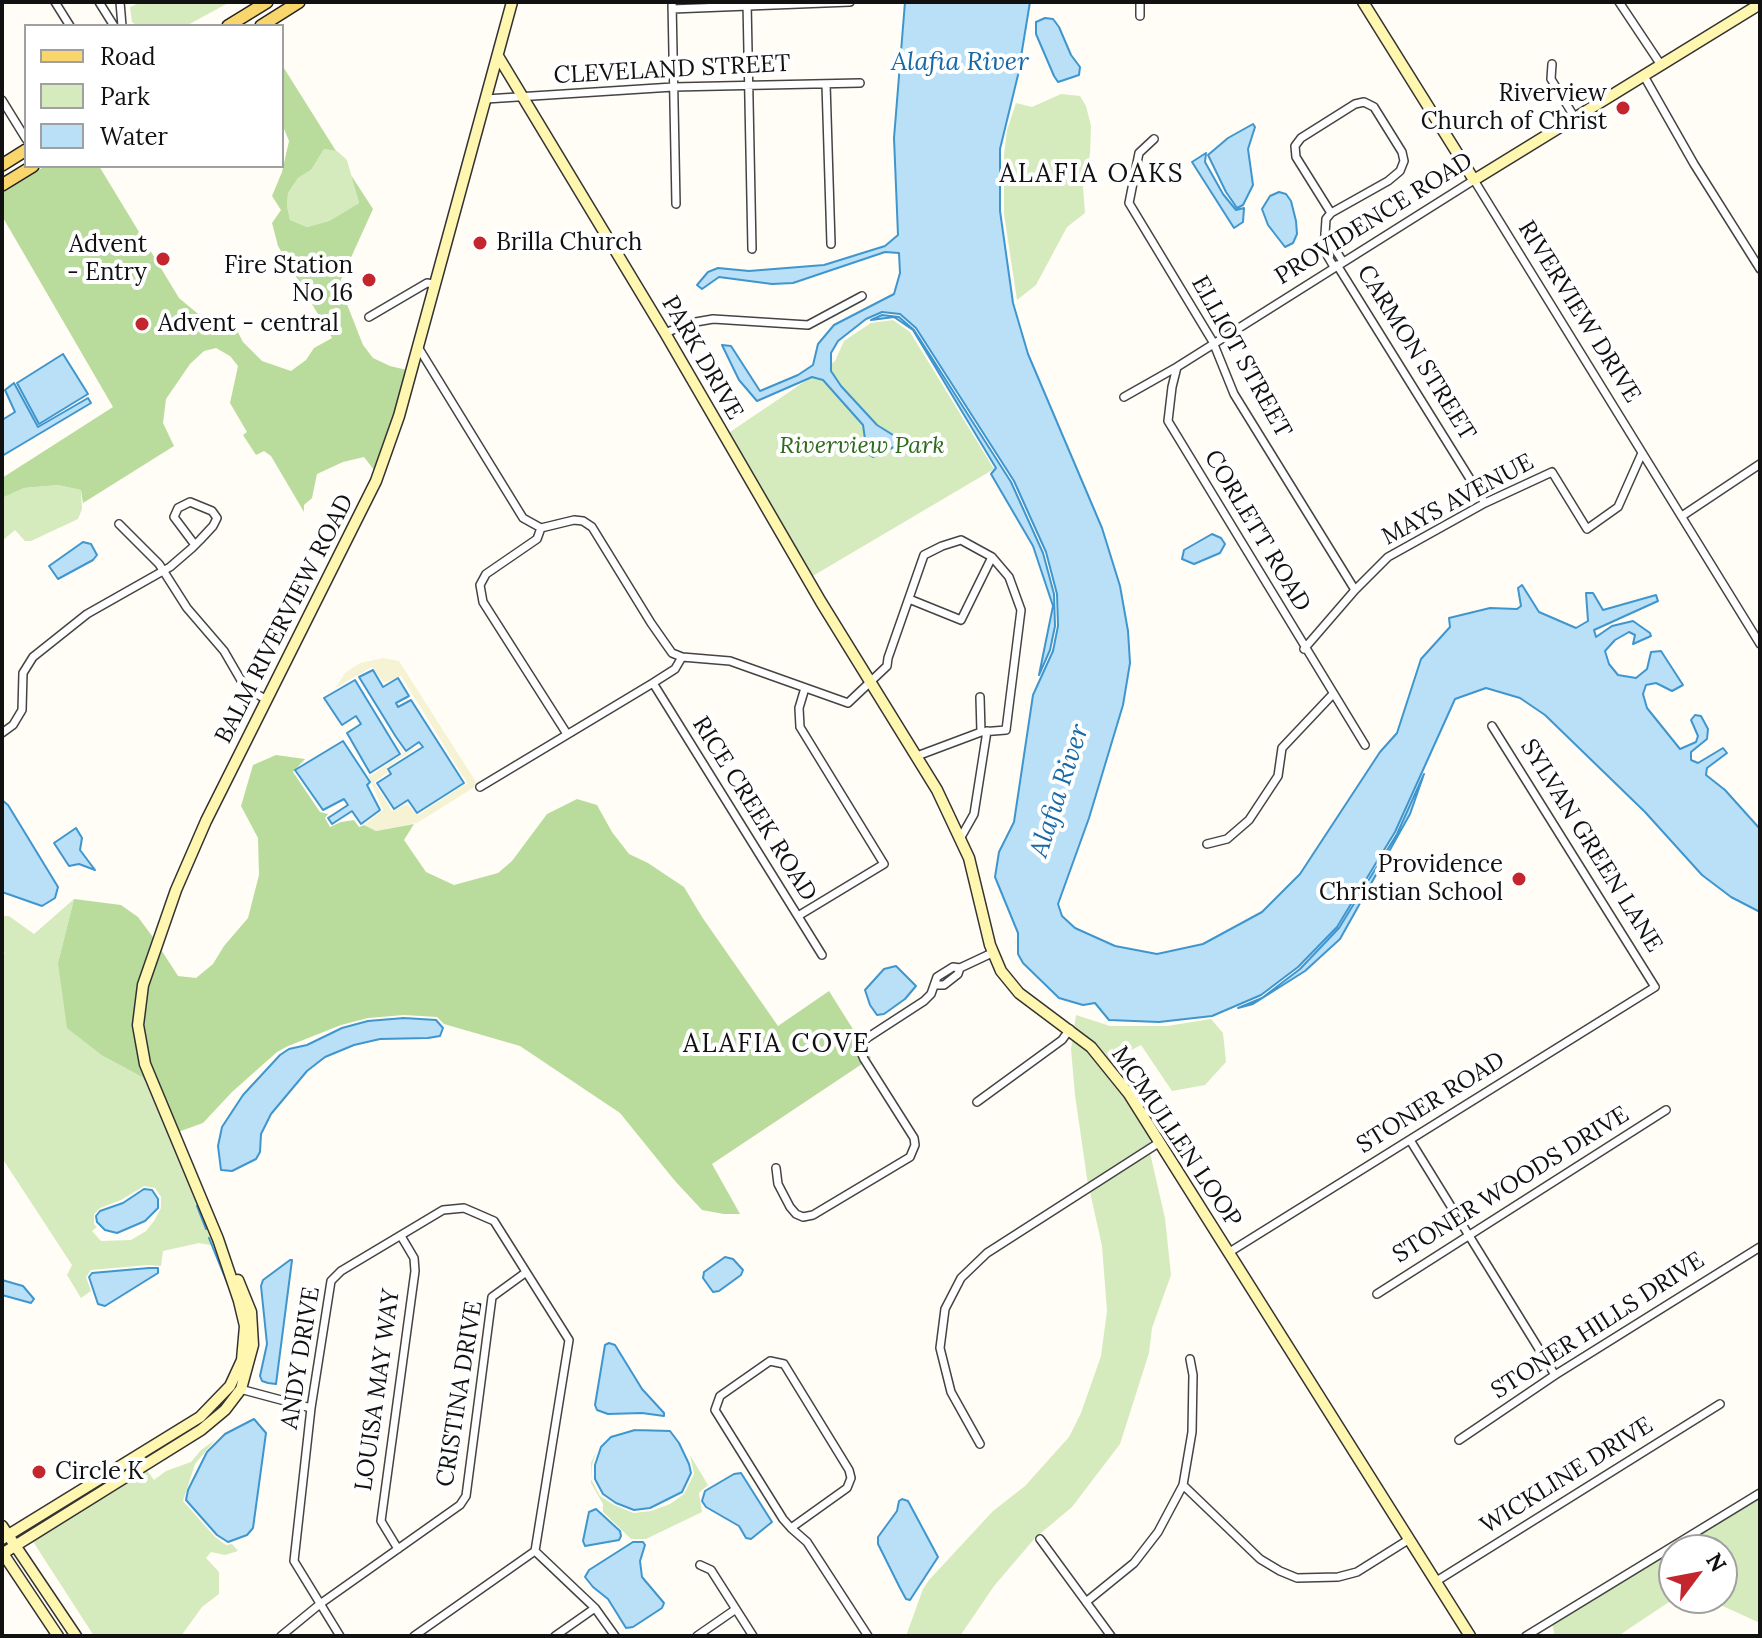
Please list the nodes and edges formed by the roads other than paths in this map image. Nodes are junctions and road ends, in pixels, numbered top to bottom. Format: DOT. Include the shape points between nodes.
graph roads {
  1 [pos="55,2"];
  2 [pos="114,2"];
  3 [pos="120,2"];
  4 [pos="267,2"];
  5 [pos="299,2"];
  6 [pos="512,2"];
  7 [pos="850,2"];
  8 [pos="1140,2"];
  9 [pos="1363,2"];
  10 [pos="1619,2"];
  11 [pos="100,3"];
  12 [pos="747,4"];
  13 [pos="1760,4"];
  14 [pos="672,5"];
  15 [pos="285,7"];
  16 [pos="120,14"];
  17 [pos="1140,16"];
  18 [pos="69,24"];
  19 [pos="113,24"];
  20 [pos="122,24"];
  21 [pos="231,24"];
  22 [pos="264,24"];
  23 [pos="498,56"];
  24 [pos="1552,64"];
  25 [pos="1661,65"];
  26 [pos="1644,76"];
  27 [pos="860,83"];
  28 [pos="750,84"];
  29 [pos="826,84"];
  30 [pos="673,87"];
  31 [pos="522,97"];
  32 [pos="486,99"];
  33 [pos="2,100"];
  34 [pos="1575,118"];
  35 [pos="24,136"];
  36 [pos="1154,139"];
  37 [pos="24,151"];
  38 [pos="2,165"];
  39 [pos="30,168"];
  40 [pos="1474,180"];
  41 [pos="2,185"];
  42 [pos="676,204"];
  43 [pos="1331,213"];
  44 [pos="831,244"];
  45 [pos="752,249"];
  46 [pos="1338,264"];
  47 [pos="1760,269"];
  48 [pos="434,284"];
  49 [pos="862,296"];
  50 [pos="369,317"];
  51 [pos="665,333"];
  52 [pos="1213,342"];
  53 [pos="417,345"];
  54 [pos="1177,367"];
  55 [pos="1124,397"];
  56 [pos="1642,453"];
  57 [pos="1760,464"];
  58 [pos="1485,503"];
  59 [pos="1682,516"];
  60 [pos="119,524"];
  61 [pos="541,528"];
  62 [pos="195,545"];
  63 [pos="992,557"];
  64 [pos="164,571"];
  65 [pos="1355,590"];
  66 [pos="909,599"];
  67 [pos="1760,644"];
  68 [pos="1304,649"];
  69 [pos="682,657"];
  70 [pos="653,683"];
  71 [pos="871,683"];
  72 [pos="805,688"];
  73 [pos="1333,694"];
  74 [pos="980,697"];
  75 [pos="267,700"];
  76 [pos="1492,726"];
  77 [pos="984,732"];
  78 [pos="2,733"];
  79 [pos="567,734"];
  80 [pos="1365,745"];
  81 [pos="917,756"];
  82 [pos="480,787"];
  83 [pos="961,837"];
  84 [pos="1207,844"];
  85 [pos="798,916"];
  86 [pos="992,953"];
  87 [pos="822,955"];
  88 [pos="960,968"];
  89 [pos="946,972"];
  90 [pos="951,979"];
  91 [pos="936,985"];
  92 [pos="1655,987"];
  93 [pos="1070,1029"];
  94 [pos="977,1102"];
  95 [pos="1666,1110"];
  96 [pos="1410,1140"];
  97 [pos="1160,1142"];
  98 [pos="776,1168"];
  99 [pos="401,1236"];
  100 [pos="1469,1236"];
  101 [pos="1760,1247"];
  102 [pos="1228,1253"];
  103 [pos="525,1273"];
  104 [pos="1377,1294"];
  105 [pos="1190,1359"];
  106 [pos="1555,1375"];
  107 [pos="235,1388"];
  108 [pos="1720,1404"];
  109 [pos="311,1408"];
  110 [pos="1459,1440"];
  111 [pos="980,1444"];
  112 [pos="1183,1485"];
  113 [pos="1760,1493"];
  114 [pos="791,1528"];
  115 [pos="4,1534"];
  116 [pos="1040,1539"];
  117 [pos="1408,1540"];
  118 [pos="15,1546"];
  119 [pos="398,1549"];
  120 [pos="535,1551"];
  121 [pos="2,1553"];
  122 [pos="700,1565"];
  123 [pos="1435,1582"];
  124 [pos="1086,1602"];
  125 [pos="320,1604"];
  126 [pos="595,1608"];
  127 [pos="736,1609"];
  128 [pos="1466,1635"];
  129 [pos="58,1636"];
  130 [pos="76,1636"];
  131 [pos="281,1636"];
  132 [pos="340,1636"];
  133 [pos="414,1636"];
  134 [pos="555,1636"];
  135 [pos="615,1636"];
  136 [pos="697,1636"];
  137 [pos="753,1636"];
  138 [pos="868,1636"];
  139 [pos="1111,1636"];
  140 [pos="1526,1636"];
  1 -- 18 [label="street"];
  2 -- 16 [label="street"];
  3 -- 16 [label="street"];
  4 -- 21 [label="main road"];
  5 -- 15 [label="main road"];
  6 -- 23 [label="street, BALM RIVERVIEW ROAD"];
  7 -- 12 [label="street"];
  8 -- 17 [label="street"];
  9 -- 40 [label="street, RIVERVIEW DRIVE"];
  10 -- 25 [label="street"];
  11 -- 19 [label="street"];
  12 -- 14 [label="street"];
  12 -- 28 [label="street"];
  13 -- 25 [label="street, PROVIDENCE ROAD"];
  14 -- 30 [label="street"];
  15 -- 22 [label="main road"];
  16 -- 20 [label="street"];
  23 -- 31 [label="street, PARK DRIVE"];
  23 -- 32 [label="street, BALM RIVERVIEW ROAD"];
  24 -- 34 [label="street" via="1551,79"];
  25 -- 26 [label="street, PROVIDENCE ROAD"];
  26 -- 34 [label="street, PROVIDENCE ROAD"];
  26 -- 47 [label="street"];
  27 -- 29 [label="street, CLEVELAND STREET"];
  28 -- 29 [label="street, CLEVELAND STREET"];
  28 -- 30 [label="street, CLEVELAND STREET"];
  28 -- 45 [label="street"];
  29 -- 44 [label="street"];
  30 -- 31 [label="street, CLEVELAND STREET"];
  30 -- 42 [label="street"];
  31 -- 32 [label="street, CLEVELAND STREET"];
  31 -- 51 [label="street, PARK DRIVE"];
  32 -- 48 [label="street, BALM RIVERVIEW ROAD"];
  33 -- 35 [label="street"];
  34 -- 40 [label="street, PROVIDENCE ROAD"];
  36 -- 52 [label="street, ELLIOT STREET" via="1139,153 1129,203"];
  37 -- 38 [label="main road"];
  39 -- 41 [label="main road"];
  40 -- 46 [label="street, PROVIDENCE ROAD"];
  40 -- 56 [label="street, RIVERVIEW DRIVE"];
  43 -- 43 [label="street" via="1388,181 1403,166 1402,152 1374,107 1364,102 1295,146 1296,157"];
  43 -- 46 [label="street, CARMON STREET" via="1324,231"];
  46 -- 52 [label="street, PROVIDENCE ROAD"];
  46 -- 58 [label="street, CARMON STREET"];
  48 -- 50 [label="street" via="427,283"];
  48 -- 53 [label="street, BALM RIVERVIEW ROAD"];
  49 -- 51 [label="street" via="808,325 713,319"];
  51 -- 71 [label="street, PARK DRIVE"];
  52 -- 54 [label="street"];
  52 -- 65 [label="street, ELLIOT STREET" via="1234,394"];
  53 -- 61 [label="street" via="523,518"];
  53 -- 75 [label="street, BALM RIVERVIEW ROAD" via="399,416 371,492"];
  54 -- 55 [label="street"];
  54 -- 68 [label="street, CORLETT ROAD" via="1168,421"];
  56 -- 58 [label="street, MAYS AVENUE" via="1618,507 1587,529 1552,472"];
  56 -- 59 [label="street, RIVERVIEW DRIVE"];
  57 -- 59 [label="street"];
  58 -- 65 [label="street, MAYS AVENUE" via="1388,557"];
  59 -- 67 [label="street, RIVERVIEW DRIVE"];
  60 -- 64 [label="street"];
  61 -- 69 [label="street" via="574,520 592,527 651,623 672,653"];
  61 -- 79 [label="street" via="537,539 486,574 480,585 483,602"];
  62 -- 62 [label="street" via="217,518 190,502 174,517"];
  62 -- 64 [label="street"];
  63 -- 66 [label="street" via="961,540 924,555"];
  63 -- 66 [label="street" via="961,620"];
  63 -- 77 [label="street" via="1009,577 1021,610 1006,730"];
  64 -- 75 [label="street" via="242,682"];
  64 -- 78 [label="street" via="87,614 33,657 23,673 22,710"];
  65 -- 68 [label="street, MAYS AVENUE"];
  66 -- 71 [label="street" via="887,666"];
  68 -- 73 [label="street, CORLETT ROAD"];
  69 -- 70 [label="street" via="675,669"];
  69 -- 72 [label="street" via="730,661"];
  70 -- 79 [label="street"];
  70 -- 85 [label="street, RICE CREEK ROAD"];
  71 -- 72 [label="street" via="848,703"];
  71 -- 81 [label="street, MCMULLEN LOOP"];
  72 -- 85 [label="street" via="800,727 884,864"];
  73 -- 80 [label="street, CORLETT ROAD"];
  73 -- 84 [label="street" via="1282,748 1278,776 1249,820 1227,839"];
  74 -- 77 [label="street"];
  75 -- 107 [label="street, BALM RIVERVIEW ROAD" via="176,890 138,1010 145,1064 251,1312 253,1345"];
  76 -- 92 [label="street, SYLVAN GREEN LANE"];
  77 -- 81 [label="street"];
  77 -- 83 [label="street" via="974,814"];
  79 -- 82 [label="street"];
  81 -- 83 [label="street, MCMULLEN LOOP"];
  83 -- 86 [label="street, MCMULLEN LOOP"];
  85 -- 87 [label="street, RICE CREEK ROAD"];
  86 -- 88 [label="street"];
  86 -- 93 [label="street, MCMULLEN LOOP" via="1014,988"];
  88 -- 89 [label="street"];
  88 -- 90 [label="street"];
  89 -- 90 [label="street"];
  89 -- 91 [label="street" via="937,977"];
  90 -- 91 [label="street"];
  91 -- 98 [label="street" via="924,1001 862,1044 864,1059 914,1138 910,1157 803,1217 790,1207"];
  92 -- 96 [label="street, STONER ROAD"];
  93 -- 94 [label="street"];
  93 -- 97 [label="street, MCMULLEN LOOP" via="1111,1069"];
  95 -- 100 [label="street, STONER WOODS DRIVE"];
  96 -- 100 [label="street"];
  96 -- 102 [label="street, STONER ROAD"];
  97 -- 102 [label="street, MCMULLEN LOOP"];
  97 -- 111 [label="street" via="987,1253 961,1278 945,1309 940,1348 951,1392"];
  99 -- 103 [label="street, ANDY DRIVE" via="443,1210 464,1208 494,1221"];
  99 -- 109 [label="street, ANDY DRIVE" via="331,1281"];
  99 -- 119 [label="street, LOUISA MAY WAY" via="415,1271 381,1521"];
  100 -- 104 [label="street, STONER WOODS DRIVE"];
  100 -- 106 [label="street"];
  101 -- 106 [label="street, STONER HILLS DRIVE"];
  102 -- 117 [label="street, MCMULLEN LOOP"];
  103 -- 119 [label="street, CRISTINA DRIVE" via="492,1297 466,1496"];
  103 -- 120 [label="street, ANDY DRIVE" via="569,1340"];
  105 -- 112 [label="street" via="1192,1432"];
  106 -- 110 [label="street, STONER HILLS DRIVE"];
  107 -- 109 [label="street"];
  107 -- 115 [label="street, BALM RIVERVIEW ROAD" via="200,1417"];
  107 -- 118 [label="street, BALM RIVERVIEW ROAD" via="220,1414 201,1430"];
  108 -- 123 [label="street, WICKLINE DRIVE"];
  109 -- 125 [label="street, ANDY DRIVE" via="294,1561"];
  112 -- 117 [label="street" via="1260,1559 1297,1578 1357,1572"];
  112 -- 124 [label="street" via="1134,1563"];
  113 -- 140 [label="street"];
  114 -- 114 [label="street" via="847,1488 851,1478 784,1364 770,1361 720,1396 715,1410"];
  114 -- 138 [label="street" via="807,1542"];
  115 -- 118 [label="street"];
  116 -- 124 [label="street"];
  117 -- 123 [label="street, MCMULLEN LOOP"];
  118 -- 121 [label="street, BALM RIVERVIEW ROAD"];
  118 -- 130 [label="street"];
  119 -- 125 [label="street, CRISTINA DRIVE"];
  120 -- 126 [label="street"];
  120 -- 133 [label="street"];
  121 -- 129 [label="street"];
  122 -- 127 [label="street" via="711,1570"];
  123 -- 128 [label="street, MCMULLEN LOOP"];
  124 -- 139 [label="street"];
  125 -- 131 [label="street, CRISTINA DRIVE"];
  125 -- 132 [label="street, ANDY DRIVE"];
  126 -- 134 [label="street"];
  126 -- 135 [label="street"];
  127 -- 136 [label="street"];
  127 -- 137 [label="street"];
}
